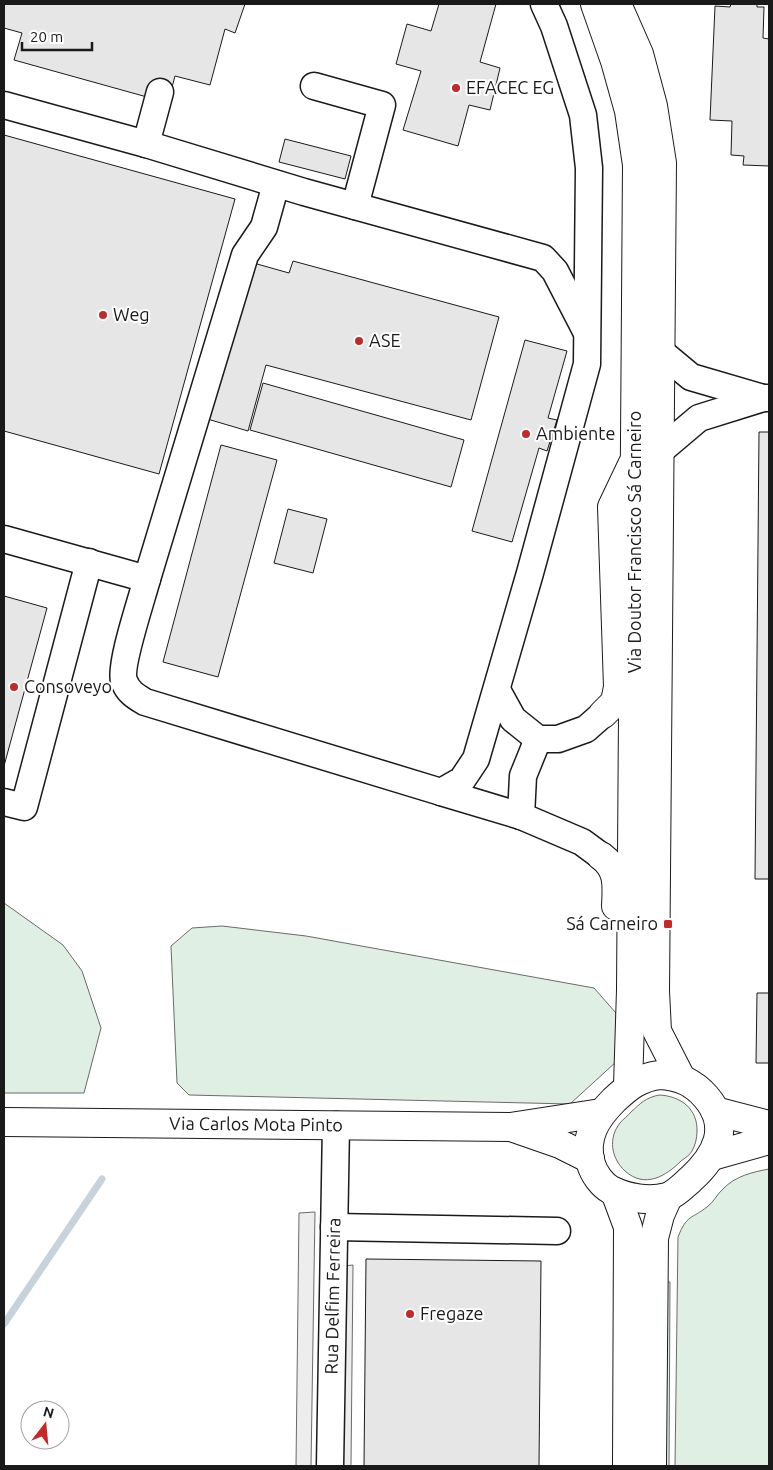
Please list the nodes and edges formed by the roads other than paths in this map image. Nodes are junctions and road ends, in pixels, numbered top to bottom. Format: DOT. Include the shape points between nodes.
graph roads {
  1 [pos="544,4"];
  2 [pos="595,4"];
  3 [pos="617,4"];
  4 [pos="314,86"];
  5 [pos="160,92"];
  6 [pos="4,105"];
  7 [pos="146,144"];
  8 [pos="276,184"];
  9 [pos="355,206"];
  10 [pos="587,332"];
  11 [pos="661,352"];
  12 [pos="766,398"];
  13 [pos="648,455"];
  14 [pos="4,538"];
  15 [pos="89,562"];
  16 [pos="147,579"];
  17 [pos="497,690"];
  18 [pos="604,714"];
  19 [pos="538,739"];
  20 [pos="441,792"];
  21 [pos="4,802"];
  22 [pos="521,816"];
  23 [pos="601,856"];
  24 [pos="631,990"];
  25 [pos="681,1078"];
  26 [pos="628,1086"];
  27 [pos="716,1111"];
  28 [pos="602,1113"];
  29 [pos="4,1122"];
  30 [pos="336,1125"];
  31 [pos="769,1125"];
  32 [pos="510,1127"];
  33 [pos="769,1140"];
  34 [pos="712,1156"];
  35 [pos="590,1159"];
  36 [pos="615,1192"];
  37 [pos="668,1197"];
  38 [pos="334,1227"];
  39 [pos="557,1231"];
  40 [pos="330,1466"];
  41 [pos="627,1466"];
  42 [pos="652,1466"];
  1 -- 10 [label="street" via="583,115 589,168"];
  2 -- 13 [label="main road, Via Doutor Francisco Sá Carneiro" via="630,111 638,166"];
  3 -- 11 [label="main road, Via Doutor Francisco Sá Carneiro" via="639,54 653,106 662,163"];
  4 -- 9 [label="street" via="382,105"];
  5 -- 7 [label="street"];
  6 -- 7 [label="street"];
  7 -- 8 [label="street"];
  8 -- 9 [label="street"];
  8 -- 16 [label="street" via="264,228 245,255"];
  9 -- 10 [label="street" via="544,258 556,270"];
  10 -- 17 [label="street" via="587,364"];
  11 -- 12 [label="street" via="691,377"];
  11 -- 13 [label="main road, Via Doutor Francisco Sá Carneiro"];
  12 -- 13 [label="street" via="699,418"];
  13 -- 18 [label="main road" via="612,507 618,687 615,702"];
  13 -- 24 [label="main road, Via Doutor Francisco Sá Carneiro"];
  13 -- 25 [label="main road, Via Doutor Francisco Sá Carneiro" via="657,1031"];
  14 -- 15 [label="street"];
  15 -- 16 [label="street"];
  15 -- 21 [label="street" via="24,808"];
  16 -- 20 [label="street" via="125,662 123,679 129,693 169,711"];
  17 -- 19 [label="street" via="513,719"];
  17 -- 20 [label="street" via="476,758 462,780"];
  18 -- 19 [label="street" via="586,729 558,739"];
  19 -- 22 [label="street" via="523,776"];
  20 -- 22 [label="street"];
  22 -- 23 [label="street" via="582,842"];
  23 -- 24 [label="main road" via="610,863 615,874 616,934"];
  24 -- 26 [label="main road, Via Doutor Francisco Sá Carneiro"];
  25 -- 26 [label="main road" via="651,1076"];
  25 -- 27 [label="main road" via="700,1090"];
  26 -- 28 [label="main road"];
  27 -- 31 [label="main road"];
  27 -- 34 [label="main road" via="719,1131"];
  28 -- 32 [label="main road, Via Carlos Mota Pinto"];
  28 -- 35 [label="main road" via="590,1138"];
  29 -- 30 [label="main road, Via Carlos Mota Pinto"];
  30 -- 32 [label="main road, Via Carlos Mota Pinto"];
  30 -- 38 [label="street, Rua Delfim Ferreira"];
  32 -- 35 [label="main road, Via Carlos Mota Pinto" via="560,1144"];
  33 -- 34 [label="main road"];
  34 -- 37 [label="main road" via="681,1189"];
  35 -- 36 [label="main road" via="600,1180"];
  36 -- 37 [label="main road" via="646,1199"];
  36 -- 41 [label="main road" via="628,1227"];
  37 -- 42 [label="main road" via="654,1238"];
  38 -- 39 [label="street"];
  38 -- 40 [label="street, Rua Delfim Ferreira"];
}
